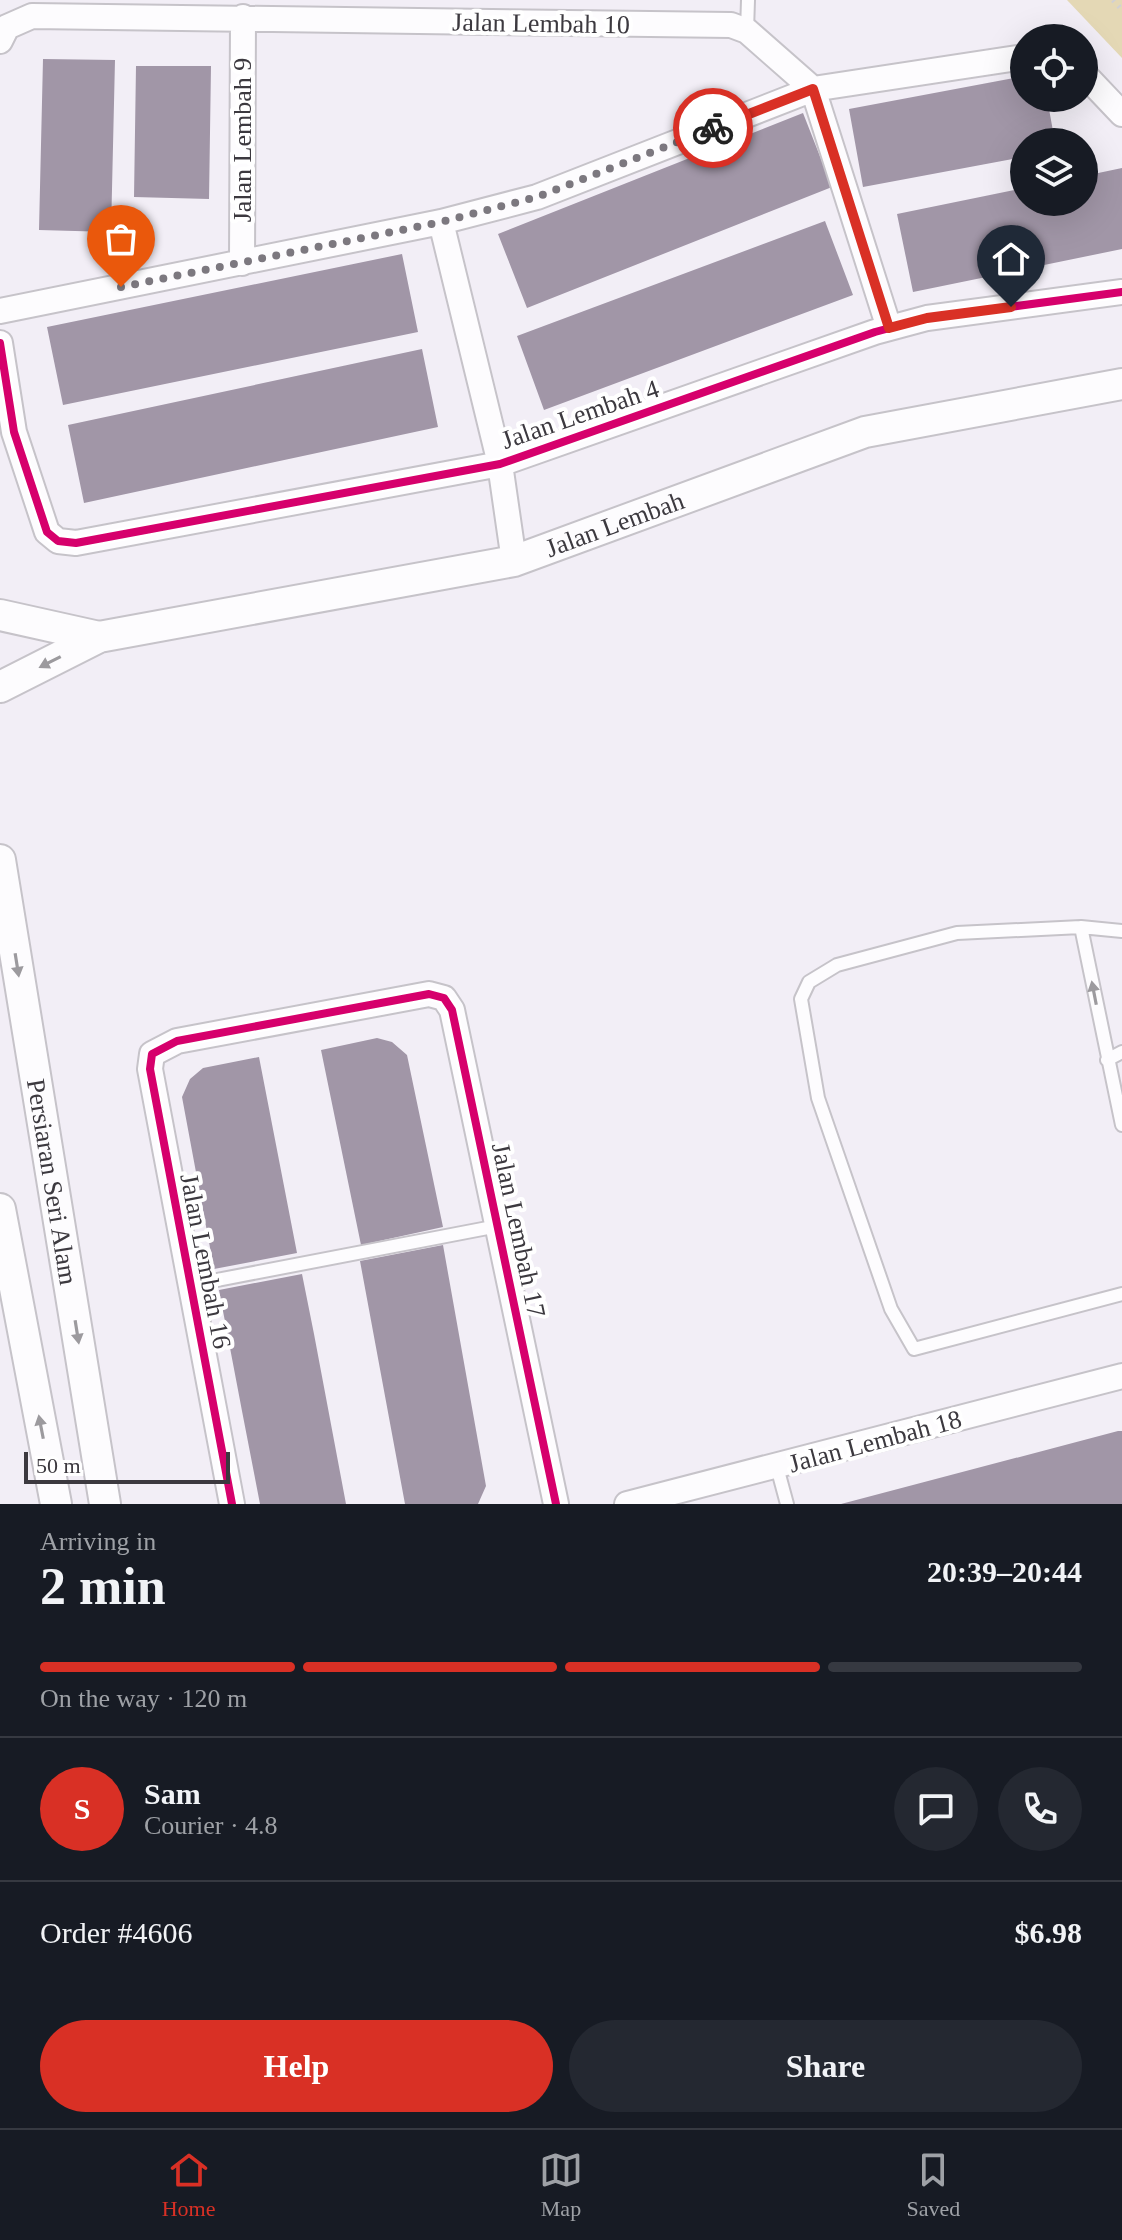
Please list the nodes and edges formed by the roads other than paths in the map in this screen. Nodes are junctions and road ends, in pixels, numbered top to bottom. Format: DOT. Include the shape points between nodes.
graph roads {
  1 [pos="748,0"];
  2 [pos="394,11"];
  3 [pos="243,17"];
  4 [pos="747,31"];
  5 [pos="4,34"];
  6 [pos="1010,59"];
  7 [pos="813,89"];
  8 [pos="1098,89"];
  9 [pos="1122,114"];
  10 [pos="441,222"];
  11 [pos="242,263"];
  12 [pos="1122,292"];
  13 [pos="0,311"];
  14 [pos="889,328"];
  15 [pos="0,343"];
  16 [pos="1122,384"];
  17 [pos="500,464"];
  18 [pos="514,561"];
  19 [pos="0,615"];
  20 [pos="99,637"];
  21 [pos="0,687"];
  22 [pos="0,860"];
  23 [pos="1081,927"];
  24 [pos="1122,931"];
  25 [pos="412,997"];
  26 [pos="1122,1052"];
  27 [pos="1107,1060"];
  28 [pos="1122,1125"];
  29 [pos="0,1209"];
  30 [pos="498,1226"];
  31 [pos="191,1285"];
  32 [pos="1122,1294"];
  33 [pos="1122,1376"];
  34 [pos="777,1467"];
  35 [pos="56,1504"];
  36 [pos="105,1504"];
  37 [pos="232,1504"];
  38 [pos="556,1504"];
  39 [pos="627,1504"];
  40 [pos="787,1504"];
  1 -- 4 [label="lane"];
  2 -- 3 [label="street, Jalan Lembah 10"];
  2 -- 4 [label="street, Jalan Lembah 10" via="731,25"];
  3 -- 5 [label="street, Jalan Lembah 10" via="32,16"];
  3 -- 11 [label="street, Jalan Lembah 9"];
  4 -- 7 [label="street"];
  6 -- 7 [label="street"];
  7 -- 10 [label="street" via="537,197"];
  7 -- 14 [label="street"];
  8 -- 9 [label="street"];
  10 -- 11 [label="street"];
  10 -- 17 [label="street"];
  11 -- 13 [label="street"];
  12 -- 14 [label="street, Jalan Lembah 4" via="927,318"];
  14 -- 17 [label="street, Jalan Lembah 4"];
  15 -- 17 [label="street, Jalan Lembah 4" via="14,432 47,532 58,541 76,543"];
  16 -- 18 [label="street, Jalan Lembah" via="865,432"];
  17 -- 18 [label="street"];
  18 -- 20 [label="street, Jalan Lembah"];
  19 -- 20 [label="street, Jalan Lembah"];
  20 -- 21 [label="street, Jalan Lembah, one-way"];
  22 -- 36 [label="street, Persiaran Seri Alam, one-way"];
  23 -- 24 [label="lane"];
  27 -- 23 [label="lane, one-way"];
  23 -- 32 [label="lane" via="957,933 837,965 809,982 801,999 818,1098 891,1309 914,1349"];
  25 -- 30 [label="street, Jalan Lembah 17" via="436,995 452,1010"];
  25 -- 31 [label="street, Jalan Lembah 16" via="177,1041 152,1054 150,1069"];
  26 -- 27 [label="lane"];
  27 -- 28 [label="lane"];
  35 -- 29 [label="street, Persiaran Seri Alam, one-way"];
  30 -- 31 [label="lane"];
  30 -- 38 [label="street, Jalan Lembah 17"];
  31 -- 37 [label="street, Jalan Lembah 16"];
  33 -- 34 [label="street, Jalan Lembah 18"];
  34 -- 39 [label="street, Jalan Lembah 18"];
  34 -- 40 [label="lane"];
}
